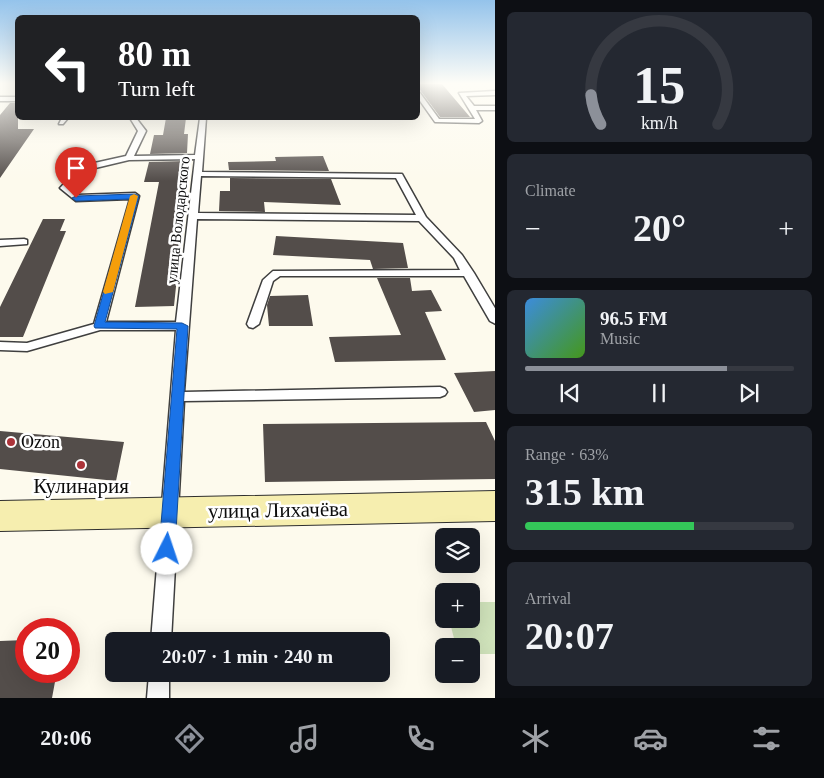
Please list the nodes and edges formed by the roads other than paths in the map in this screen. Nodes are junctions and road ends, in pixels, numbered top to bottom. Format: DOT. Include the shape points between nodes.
graph roads {
  1 [pos="434,117"];
  2 [pos="477,117"];
  3 [pos="134,120"];
  4 [pos="203,120"];
  5 [pos="199,157"];
  6 [pos="129,158"];
  7 [pos="197,174"];
  8 [pos="193,216"];
  9 [pos="422,218"];
  10 [pos="24,242"];
  11 [pos="0,243"];
  12 [pos="469,273"];
  13 [pos="495,321"];
  14 [pos="253,324"];
  15 [pos="99,326"];
  16 [pos="182,326"];
  17 [pos="0,346"];
  18 [pos="440,392"];
  19 [pos="177,398"];
  20 [pos="495,506"];
  21 [pos="170,512"];
  22 [pos="0,516"];
  23 [pos="163,632"];
  24 [pos="159,682"];
  25 [pos="158,698"];
  1 -- 2 [label="lane" via="437,121 479,121"];
  3 -- 6 [label="lane" via="142,131"];
  4 -- 5 [label="lane, улица Володарского"];
  5 -- 6 [label="lane"];
  5 -- 7 [label="lane, улица Володарского"];
  6 -- 15 [label="lane" via="84,168 64,188 76,198 135,196"];
  7 -- 8 [label="lane, улица Володарского"];
  7 -- 9 [label="lane" via="399,176"];
  8 -- 9 [label="lane"];
  8 -- 16 [label="lane, улица Володарского"];
  9 -- 12 [label="lane"];
  10 -- 11 [label="lane"];
  12 -- 13 [label="lane"];
  12 -- 14 [label="lane" via="277,273 268,280"];
  15 -- 16 [label="lane"];
  15 -- 17 [label="lane" via="27,347"];
  16 -- 19 [label="lane, улица Володарского"];
  18 -- 19 [label="lane"];
  19 -- 21 [label="lane, улица Володарского"];
  20 -- 21 [label="street, улица Лихачёва"];
  21 -- 22 [label="street, улица Лихачёва"];
  21 -- 23 [label="lane, улица Володарского"];
  24 -- 25 [label="lane"];
}
